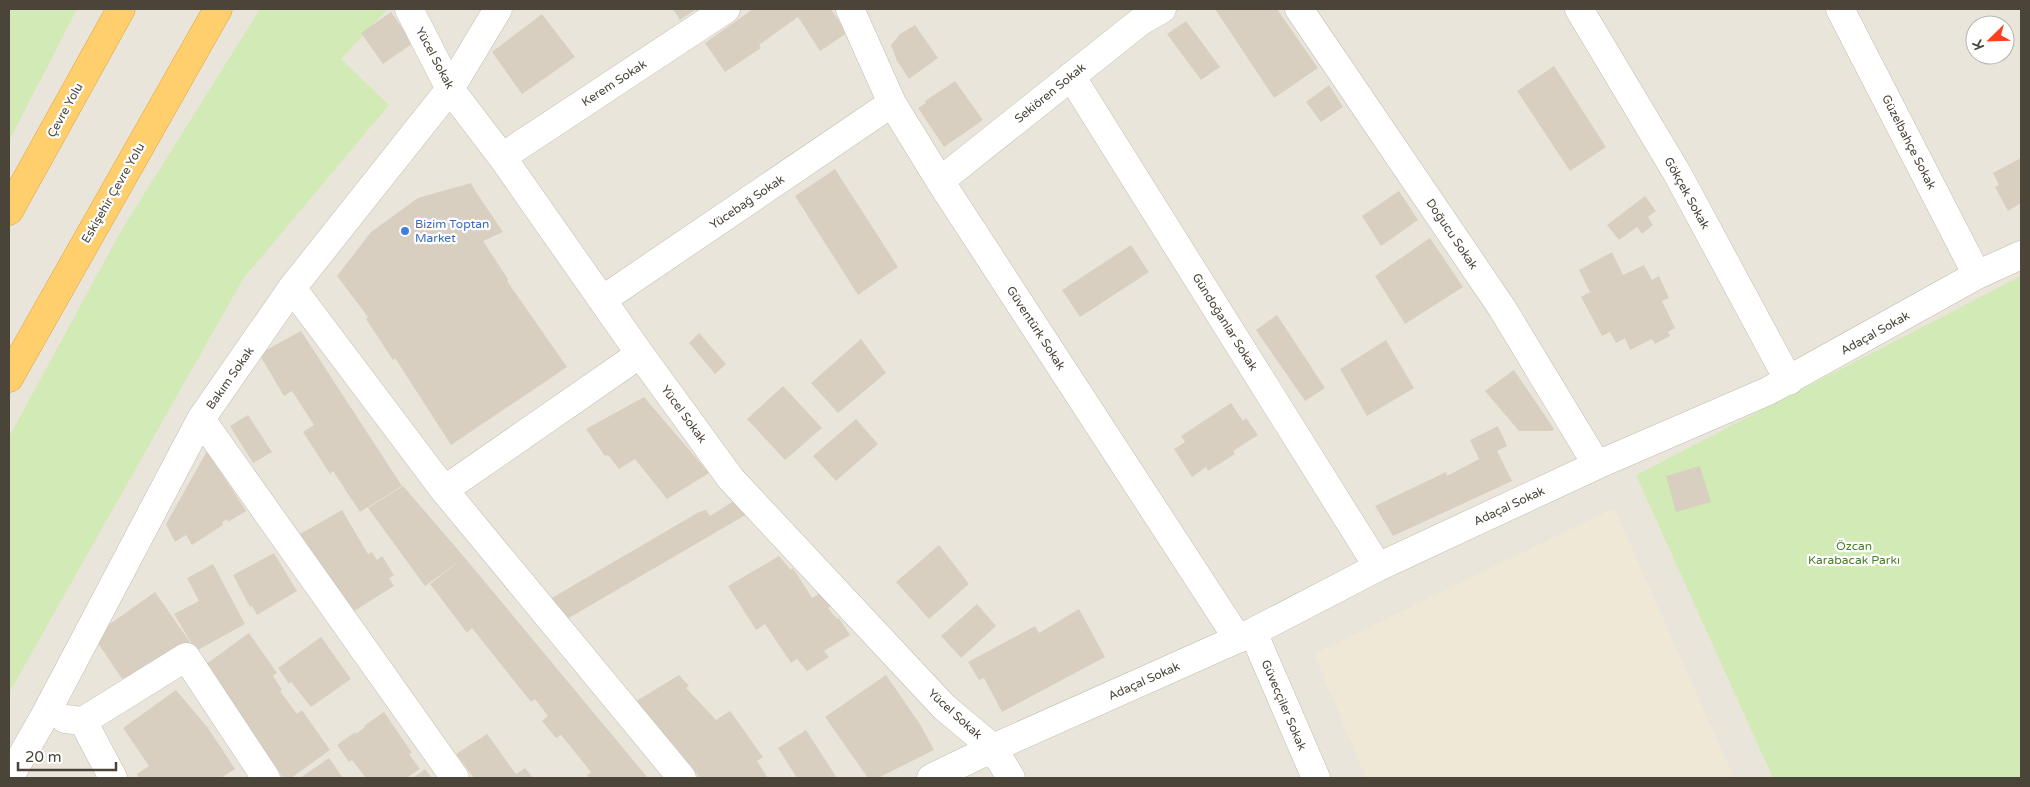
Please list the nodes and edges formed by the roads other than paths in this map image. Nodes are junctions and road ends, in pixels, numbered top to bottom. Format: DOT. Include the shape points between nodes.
graph roads {
  1 [pos="121,9"];
  2 [pos="218,9"];
  3 [pos="409,9"];
  4 [pos="498,9"];
  5 [pos="726,9"];
  6 [pos="850,9"];
  7 [pos="1299,9"];
  8 [pos="1578,9"];
  9 [pos="1840,9"];
  10 [pos="1144,13"];
  11 [pos="1071,76"];
  12 [pos="450,89"];
  13 [pos="892,103"];
  14 [pos="502,156"];
  15 [pos="940,181"];
  16 [pos="9,211"];
  17 [pos="2021,255"];
  18 [pos="1977,275"];
  19 [pos="292,288"];
  20 [pos="602,300"];
  21 [pos="640,354"];
  22 [pos="9,378"];
  23 [pos="1789,381"];
  24 [pos="201,419"];
  25 [pos="1598,466"];
  26 [pos="444,490"];
  27 [pos="1378,567"];
  28 [pos="1245,636"];
  29 [pos="44,717"];
  30 [pos="83,721"];
  31 [pos="993,748"];
  32 [pos="9,778"];
  33 [pos="114,778"];
  34 [pos="266,778"];
  35 [pos="455,778"];
  36 [pos="682,778"];
  37 [pos="931,778"];
  38 [pos="1011,778"];
  39 [pos="1316,778"];
  1 -- 16 [label="highway, Çevre Yolu"];
  2 -- 22 [label="highway, Eskişehir Çevre Yolu"];
  3 -- 12 [label="street, Yücel Sokak"];
  4 -- 12 [label="street, Bakım Sokak"];
  5 -- 14 [label="street, Kerem Sokak"];
  6 -- 13 [label="street, Güventürk Sokak"];
  7 -- 25 [label="street, Doğucu Sokak" via="1502,308"];
  8 -- 23 [label="street, Gökçek Sokak" via="1677,173"];
  9 -- 18 [label="street, Güzelbahçe Sokak"];
  10 -- 11 [label="street, Sekiören Sokak"];
  11 -- 15 [label="street, Sekiören Sokak"];
  11 -- 27 [label="street, Gündoğanlar Sokak"];
  12 -- 14 [label="street, Yücel Sokak"];
  12 -- 19 [label="street, Bakım Sokak"];
  13 -- 15 [label="street, Güventürk Sokak"];
  13 -- 20 [label="street, Yücebağ Sokak"];
  14 -- 20 [label="street, Yücel Sokak"];
  15 -- 28 [label="street, Güventürk Sokak"];
  17 -- 18 [label="street, Adaçal Sokak"];
  18 -- 23 [label="street, Adaçal Sokak"];
  19 -- 24 [label="street, Bakım Sokak"];
  19 -- 26 [label="street"];
  20 -- 21 [label="street, Yücel Sokak"];
  21 -- 26 [label="street"];
  21 -- 31 [label="street, Yücel Sokak" via="731,479 944,707"];
  23 -- 25 [label="street, Adaçal Sokak"];
  24 -- 29 [label="street, Bakım Sokak"];
  24 -- 35 [label="street"];
  25 -- 27 [label="street, Adaçal Sokak"];
  26 -- 36 [label="street"];
  27 -- 28 [label="street, Adaçal Sokak"];
  28 -- 31 [label="street, Adaçal Sokak"];
  28 -- 39 [label="street, Güvecçiler Sokak"];
  29 -- 30 [label="street"];
  29 -- 32 [label="street, Bakım Sokak"];
  30 -- 33 [label="street"];
  30 -- 34 [label="street" via="186,657"];
  31 -- 37 [label="street, Adaçal Sokak"];
  31 -- 38 [label="street, Yücel Sokak"];
}
